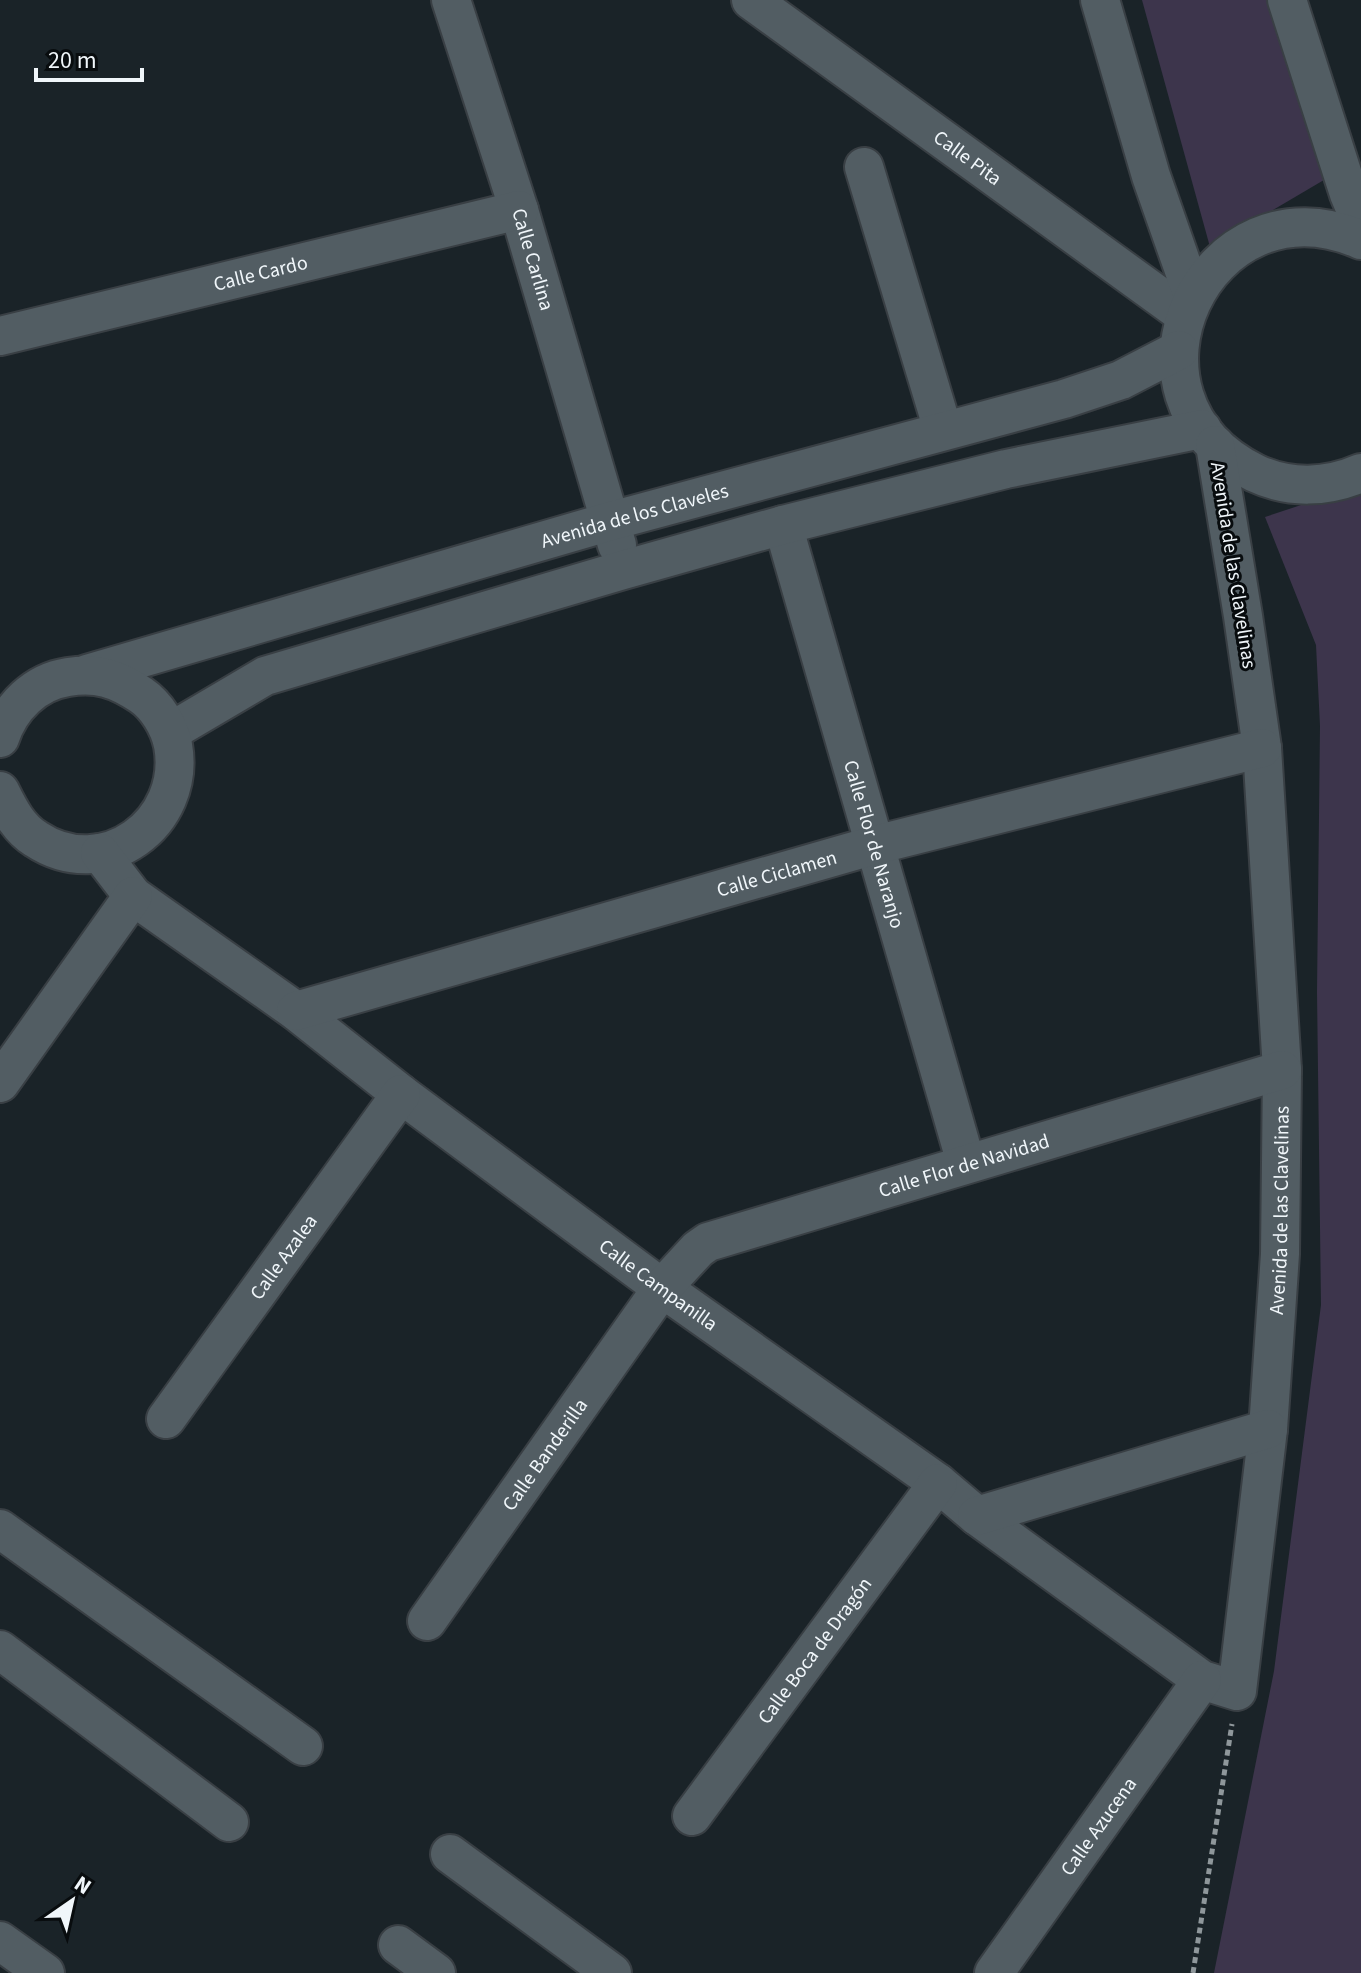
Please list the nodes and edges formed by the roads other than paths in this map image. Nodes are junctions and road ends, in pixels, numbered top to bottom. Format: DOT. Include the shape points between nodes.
graph roads {
  1 [pos="451,0"];
  2 [pos="751,0"];
  3 [pos="1100,0"];
  4 [pos="1287,0"];
  5 [pos="864,167"];
  6 [pos="519,210"];
  7 [pos="1361,223"];
  8 [pos="1361,240"];
  9 [pos="1186,320"];
  10 [pos="0,336"];
  11 [pos="943,430"];
  12 [pos="1208,437"];
  13 [pos="1361,473"];
  14 [pos="611,521"];
  15 [pos="783,525"];
  16 [pos="623,570"];
  17 [pos="87,674"];
  18 [pos="2,725"];
  19 [pos="170,732"];
  20 [pos="1262,748"];
  21 [pos="0,791"];
  22 [pos="875,845"];
  23 [pos="100,853"];
  24 [pos="133,896"];
  25 [pos="296,1011"];
  26 [pos="1282,1070"];
  27 [pos="0,1083"];
  28 [pos="401,1094"];
  29 [pos="966,1163"];
  30 [pos="662,1288"];
  31 [pos="166,1419"];
  32 [pos="1268,1429"];
  33 [pos="938,1483"];
  34 [pos="977,1516"];
  35 [pos="0,1529"];
  36 [pos="427,1621"];
  37 [pos="0,1650"];
  38 [pos="1220,1686"];
  39 [pos="303,1746"];
  40 [pos="692,1816"];
  41 [pos="229,1822"];
  42 [pos="450,1854"];
  43 [pos="0,1941"];
  44 [pos="398,1945"];
  45 [pos="45,1973"];
  46 [pos="436,1973"];
  47 [pos="612,1973"];
  48 [pos="994,1973"];
  1 -- 6 [label="street, Calle Carlina"];
  2 -- 9 [label="street, Calle Pita"];
  3 -- 9 [label="street"];
  4 -- 7 [label="street"];
  5 -- 11 [label="street"];
  6 -- 10 [label="street, Calle Cardo"];
  6 -- 14 [label="street, Calle Carlina"];
  8 -- 9 [label="street" via="1303,228 1258,237 1220,262"];
  9 -- 11 [label="street, Avenida de los Claveles" via="1121,380"];
  9 -- 12 [label="street" via="1184,391"];
  11 -- 14 [label="street, Avenida de los Claveles"];
  12 -- 13 [label="street" via="1241,466 1287,484 1336,482"];
  12 -- 15 [label="street" via="1006,469"];
  12 -- 20 [label="street, Avenida de las Clavelinas" via="1241,601"];
  14 -- 16 [label="street, Calle Carlina"];
  14 -- 17 [label="street, Avenida de los Claveles"];
  15 -- 16 [label="street"];
  15 -- 22 [label="street, Calle Flor de Naranjo"];
  16 -- 19 [label="street" via="265,676"];
  17 -- 18 [label="street, Avenida de los Claveles" via="54,679 26,695"];
  17 -- 19 [label="street" via="120,681 150,701"];
  19 -- 23 [label="street" via="176,763 171,795 155,823 130,843"];
  20 -- 22 [label="street, Calle Ciclamen"];
  20 -- 26 [label="street, Avenida de las Clavelinas"];
  21 -- 23 [label="street" via="12,816 36,839 67,852"];
  22 -- 25 [label="street, Calle Ciclamen"];
  22 -- 29 [label="street, Calle Flor de Naranjo"];
  23 -- 24 [label="street, Calle Campanilla"];
  24 -- 25 [label="street, Calle Campanilla"];
  24 -- 27 [label="street"];
  25 -- 28 [label="street, Calle Campanilla"];
  26 -- 29 [label="street, Calle Flor de Navidad"];
  26 -- 32 [label="street, Avenida de las Clavelinas" via="1280,1254"];
  28 -- 30 [label="street, Calle Campanilla"];
  28 -- 31 [label="street, Calle Azalea"];
  29 -- 30 [label="street, Calle Flor de Navidad" via="708,1242"];
  30 -- 33 [label="street, Calle Campanilla"];
  30 -- 36 [label="street, Calle Banderilla"];
  32 -- 34 [label="street"];
  32 -- 38 [label="street, Avenida de las Clavelinas"];
  33 -- 34 [label="street, Calle Campanilla"];
  33 -- 40 [label="street, Calle Boca de Dragón"];
  34 -- 38 [label="street, Calle Campanilla"];
  35 -- 39 [label="street"];
  37 -- 41 [label="street"];
  38 -- 48 [label="street, Calle Azucena"];
  42 -- 47 [label="street"];
  43 -- 45 [label="street"];
  44 -- 46 [label="street"];
}
